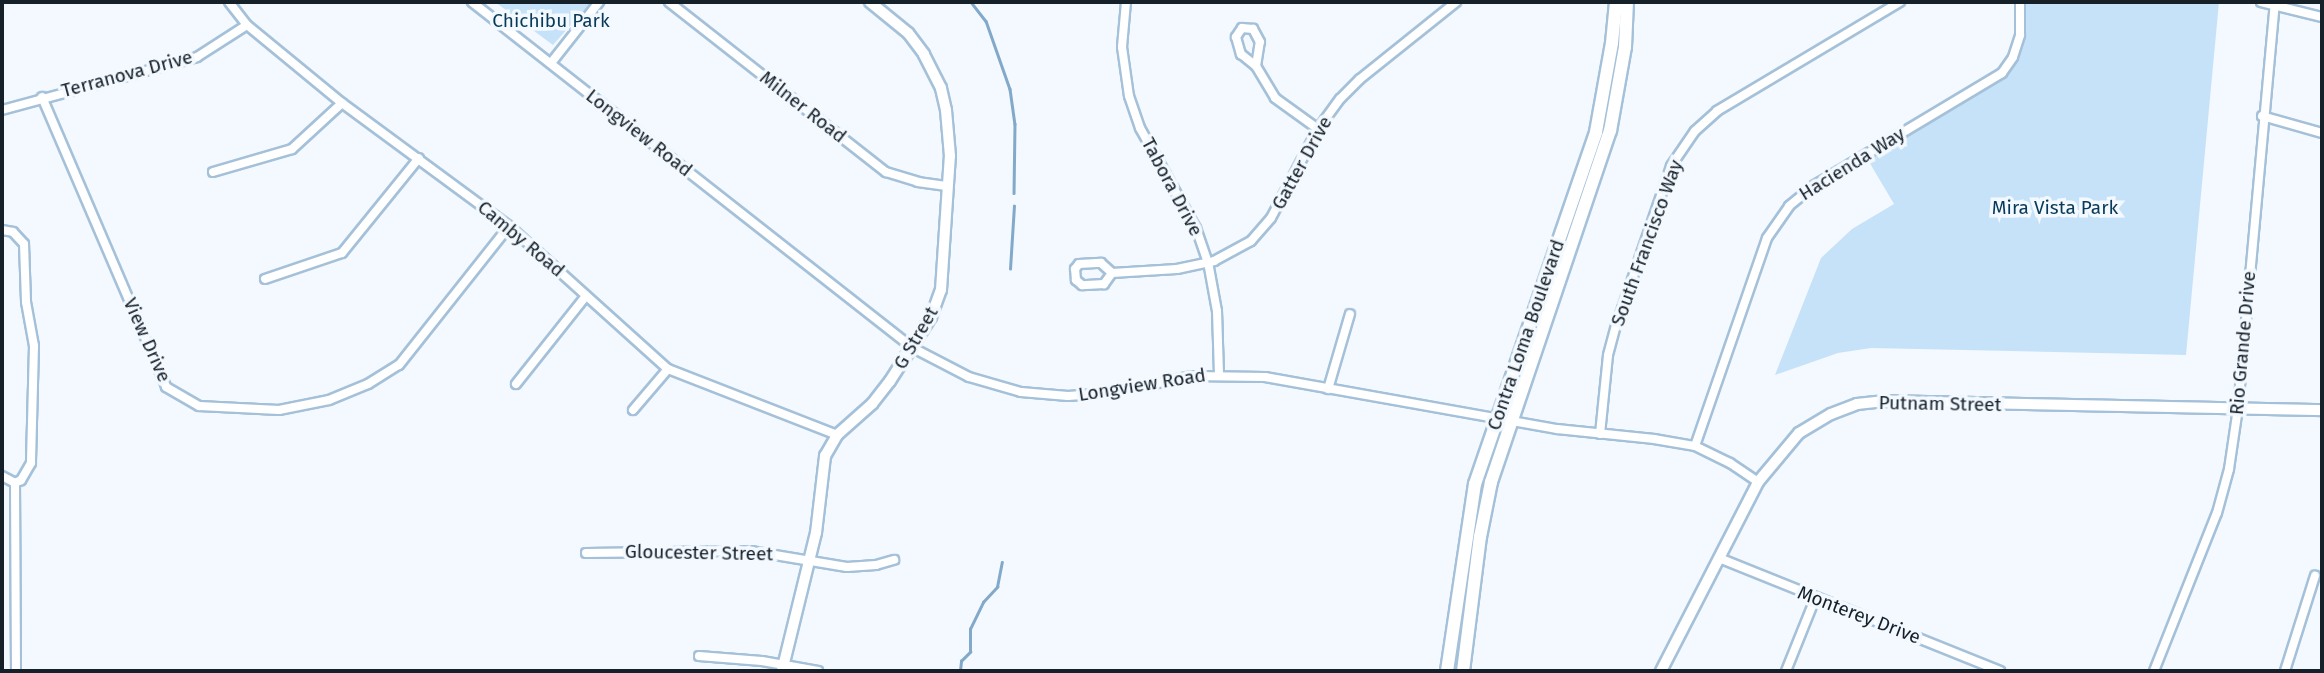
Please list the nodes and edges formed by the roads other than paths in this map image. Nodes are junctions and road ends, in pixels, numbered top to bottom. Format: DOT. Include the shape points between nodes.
graph roads {
  1 [pos="229,2"];
  2 [pos="472,2"];
  3 [pos="599,2"];
  4 [pos="669,2"];
  5 [pos="870,2"];
  6 [pos="1126,2"];
  7 [pos="1457,2"];
  8 [pos="1616,2"];
  9 [pos="1627,2"];
  10 [pos="1900,2"];
  11 [pos="2020,2"];
  12 [pos="2260,2"];
  13 [pos="2275,4"];
  14 [pos="2322,17"];
  15 [pos="247,25"];
  16 [pos="551,64"];
  17 [pos="1256,66"];
  18 [pos="42,97"];
  19 [pos="342,103"];
  20 [pos="2,110"];
  21 [pos="2262,116"];
  22 [pos="1318,129"];
  23 [pos="2322,132"];
  24 [pos="419,158"];
  25 [pos="213,172"];
  26 [pos="948,186"];
  27 [pos="509,226"];
  28 [pos="2,230"];
  29 [pos="1208,262"];
  30 [pos="1112,273"];
  31 [pos="265,279"];
  32 [pos="586,296"];
  33 [pos="1350,314"];
  34 [pos="913,348"];
  35 [pos="668,369"];
  36 [pos="1219,374"];
  37 [pos="516,384"];
  38 [pos="1328,389"];
  39 [pos="2238,408"];
  40 [pos="633,410"];
  41 [pos="2322,410"];
  42 [pos="1496,418"];
  43 [pos="1513,421"];
  44 [pos="1600,434"];
  45 [pos="837,435"];
  46 [pos="1695,446"];
  47 [pos="2,476"];
  48 [pos="1758,482"];
  49 [pos="15,483"];
  50 [pos="586,553"];
  51 [pos="1719,558"];
  52 [pos="894,560"];
  53 [pos="810,562"];
  54 [pos="2315,576"];
  55 [pos="1815,599"];
  56 [pos="699,656"];
  57 [pos="783,668"];
  58 [pos="16,671"];
  59 [pos="818,671"];
  60 [pos="1447,671"];
  61 [pos="1463,671"];
  62 [pos="1661,671"];
  63 [pos="1786,671"];
  64 [pos="2000,671"];
  65 [pos="2154,671"];
  66 [pos="2285,671"];
  1 -- 15 [label="street, Camby Road"];
  2 -- 16 [label="street, Longview Road"];
  3 -- 16 [label="street"];
  4 -- 26 [label="street, Milner Road" via="886,172"];
  5 -- 26 [label="street, G Street" via="908,33 940,88 950,134"];
  6 -- 29 [label="street, Tabora Drive" via="1123,55 1135,114 1196,228"];
  7 -- 22 [label="street, Gatter Drive" via="1360,79"];
  8 -- 42 [label="main road, Contra Loma Boulevard" via="1596,132"];
  9 -- 43 [label="main road, Contra Loma Boulevard" via="1625,47 1610,131"];
  10 -- 44 [label="street, South Francisco Way" via="1717,111 1695,131 1671,166 1616,326 1608,355"];
  11 -- 46 [label="street, Hacienda Way" via="2020,35 2002,73 1815,185 1789,206 1767,238"];
  12 -- 13 [label="street"];
  13 -- 14 [label="street"];
  13 -- 21 [label="street, Rio Grande Drive"];
  15 -- 18 [label="street, Terranova Drive" via="197,57"];
  15 -- 19 [label="street, Camby Road"];
  16 -- 34 [label="street, Longview Road"];
  17 -- 17 [label="street" via="1259,42 1253,29 1242,27 1236,42 1241,54"];
  17 -- 22 [label="street" via="1275,98"];
  18 -- 20 [label="street, Terranova Drive"];
  18 -- 27 [label="street, View Drive" via="166,387 199,406 279,410 329,400 368,384 399,365"];
  19 -- 24 [label="street, Camby Road"];
  19 -- 25 [label="street" via="292,149"];
  21 -- 23 [label="street"];
  21 -- 39 [label="street, Rio Grande Drive"];
  22 -- 29 [label="street, Gatter Drive" via="1267,225 1237,251"];
  24 -- 27 [label="street, Camby Road"];
  24 -- 31 [label="street" via="342,253"];
  26 -- 34 [label="street, G Street" via="941,290 932,317"];
  27 -- 32 [label="street, Camby Road"];
  28 -- 49 [label="street" via="13,232 24,244 26,302 34,346 31,463"];
  29 -- 30 [label="street, Gatter Drive"];
  29 -- 36 [label="street, Tabora Drive" via="1217,312"];
  32 -- 35 [label="street, Camby Road"];
  32 -- 37 [label="street"];
  33 -- 38 [label="street"];
  34 -- 36 [label="street, Longview Road" via="969,377 1039,395 1110,393"];
  34 -- 45 [label="street, G Street" via="878,398"];
  35 -- 40 [label="street"];
  35 -- 45 [label="street, Camby Road"];
  36 -- 38 [label="street, Longview Road"];
  38 -- 42 [label="street, Longview Road"];
  39 -- 41 [label="street, Putnam Street"];
  39 -- 48 [label="street, Putnam Street" via="1857,404 1799,433"];
  39 -- 65 [label="street, Rio Grande Drive" via="2217,513"];
  42 -- 43 [label="street, Longview Road"];
  42 -- 60 [label="main road, Contra Loma Boulevard" via="1475,484"];
  43 -- 44 [label="street, Longview Road"];
  43 -- 61 [label="main road, Contra Loma Boulevard" via="1486,511"];
  44 -- 46 [label="street, Longview Road"];
  45 -- 53 [label="street, G Street" via="822,469"];
  46 -- 48 [label="street, Longview Road"];
  47 -- 49 [label="street"];
  48 -- 51 [label="street, Putnam Street"];
  49 -- 58 [label="street"];
  50 -- 53 [label="street, Gloucester Street" via="751,551"];
  51 -- 55 [label="street, Monterey Drive"];
  51 -- 62 [label="street, Putnam Street"];
  52 -- 53 [label="street, Gloucester Street" via="861,567"];
  53 -- 57 [label="street, G Street"];
  54 -- 66 [label="street"];
  55 -- 63 [label="street"];
  55 -- 64 [label="street, Monterey Drive"];
  56 -- 57 [label="street" via="737,657"];
  57 -- 59 [label="street"];
}
